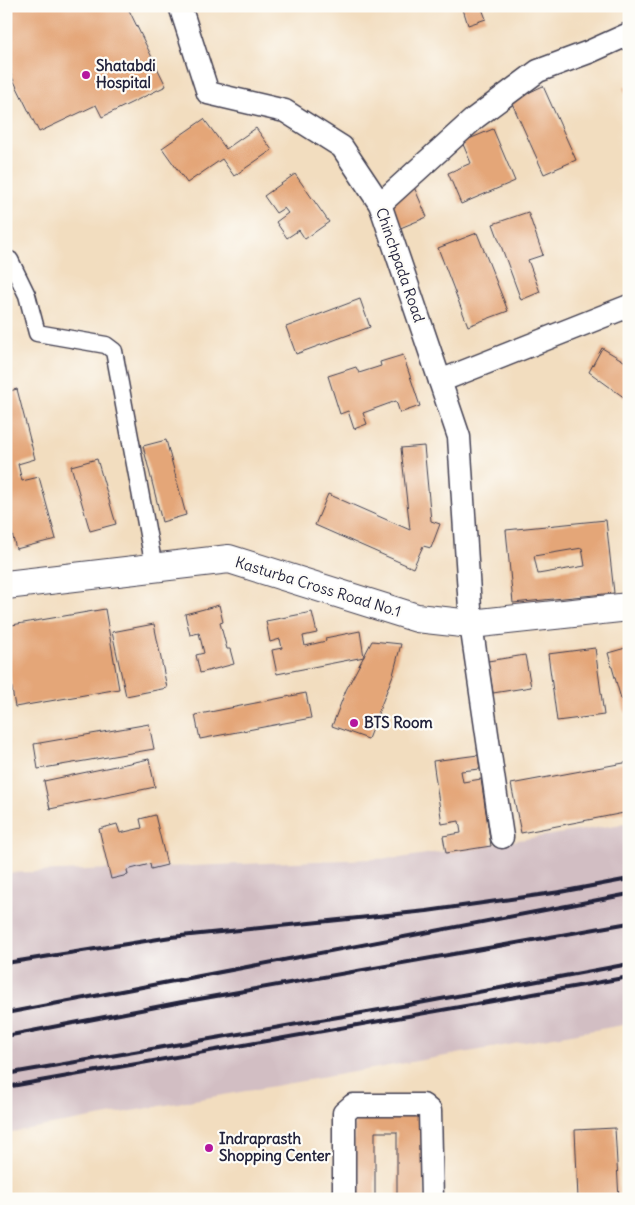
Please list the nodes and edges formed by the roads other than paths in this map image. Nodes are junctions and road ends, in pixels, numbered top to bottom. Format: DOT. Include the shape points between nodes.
graph roads {
  1 [pos="180,6"];
  2 [pos="629,34"];
  3 [pos="380,204"];
  4 [pos="10,260"];
  5 [pos="629,306"];
  6 [pos="440,381"];
  7 [pos="154,566"];
  8 [pos="6,585"];
  9 [pos="629,607"];
  10 [pos="471,624"];
  11 [pos="502,838"];
  12 [pos="344,1199"];
  13 [pos="432,1199"];
  1 -- 3 [label="street, Chinchpada Road" via="208,94 285,112 342,147"];
  2 -- 3 [label="street" via="538,71 475,118"];
  3 -- 6 [label="street, Chinchpada Road"];
  4 -- 7 [label="street" via="27,295 37,333 106,345 114,351"];
  5 -- 6 [label="street"];
  6 -- 10 [label="street, Chinchpada Road" via="459,437"];
  7 -- 8 [label="street, Kasturba Cross Road No.1"];
  7 -- 10 [label="street, Kasturba Cross Road No.1" via="229,559 417,618"];
  9 -- 10 [label="street, Kasturba Cross Road No.1"];
  10 -- 11 [label="street, Chinchpada Road"];
  12 -- 13 [label="street" via="344,1113 353,1105 423,1105 430,1111"];
}
